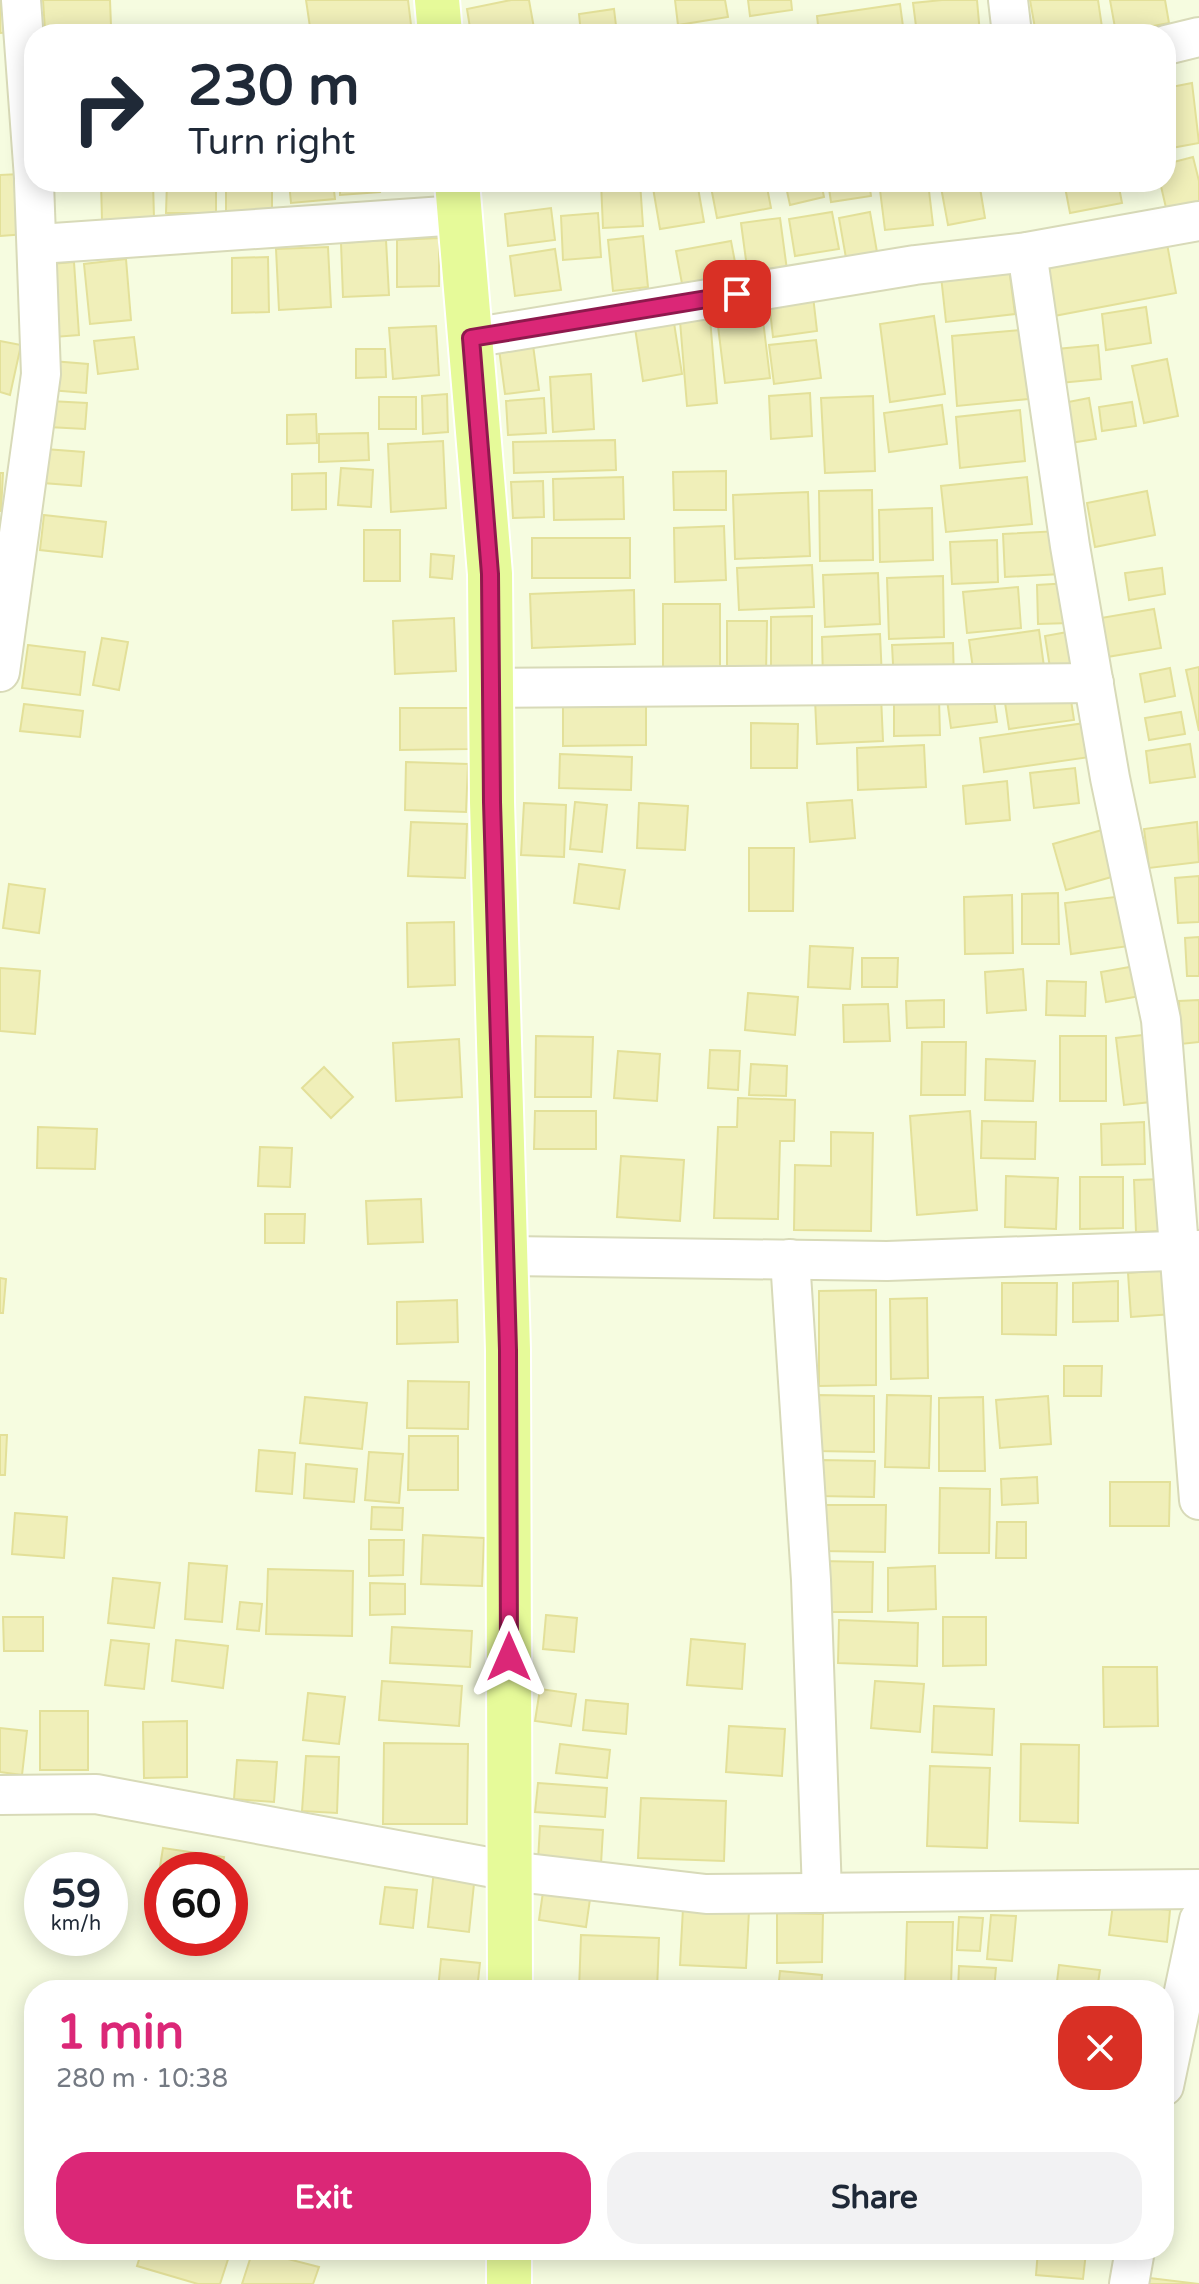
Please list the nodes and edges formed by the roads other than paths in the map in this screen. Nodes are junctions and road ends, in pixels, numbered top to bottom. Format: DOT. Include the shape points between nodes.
graph roads {
  1 [pos="21,0"];
  2 [pos="437,0"];
  3 [pos="1008,0"];
  4 [pos="439,24"];
  5 [pos="1011,24"];
  6 [pos="1199,37"];
  7 [pos="1176,43"];
  8 [pos="12,47"];
  9 [pos="24,120"];
  10 [pos="35,192"];
  11 [pos="458,199"];
  12 [pos="1199,221"];
  13 [pos="39,244"];
  14 [pos="1027,252"];
  15 [pos="471,338"];
  16 [pos="0,672"];
  17 [pos="1094,683"];
  18 [pos="491,688"];
  19 [pos="1188,1250"];
  20 [pos="505,1256"];
  21 [pos="790,1259"];
  22 [pos="1199,1500"];
  23 [pos="0,1795"];
  24 [pos="510,1871"];
  25 [pos="1199,1889"];
  26 [pos="822,1893"];
  27 [pos="1199,1920"];
  28 [pos="510,1980"];
  29 [pos="1174,2039"];
  30 [pos="509,2260"];
  31 [pos="1133,2260"];
  32 [pos="509,2284"];
  33 [pos="1129,2284"];
  1 -- 8 [label="street"];
  2 -- 4 [label="main road"];
  3 -- 5 [label="street"];
  6 -- 7 [label="street"];
  8 -- 9 [label="street"];
  10 -- 13 [label="street"];
  11 -- 13 [label="street"];
  11 -- 15 [label="main road"];
  12 -- 14 [label="street"];
  13 -- 16 [label="street" via="41,374"];
  14 -- 15 [label="street" via="915,265"];
  14 -- 17 [label="street"];
  15 -- 18 [label="main road" via="490,574"];
  17 -- 18 [label="street"];
  17 -- 19 [label="street" via="1161,1020"];
  18 -- 20 [label="main road"];
  19 -- 21 [label="street" via="887,1261"];
  19 -- 22 [label="street"];
  20 -- 21 [label="street"];
  20 -- 24 [label="main road"];
  21 -- 26 [label="street" via="811,1580"];
  23 -- 24 [label="street" via="96,1794"];
  24 -- 26 [label="street" via="706,1894"];
  24 -- 28 [label="main road"];
  25 -- 26 [label="street"];
  27 -- 29 [label="street"];
  30 -- 32 [label="main road"];
  31 -- 33 [label="street"];
}
